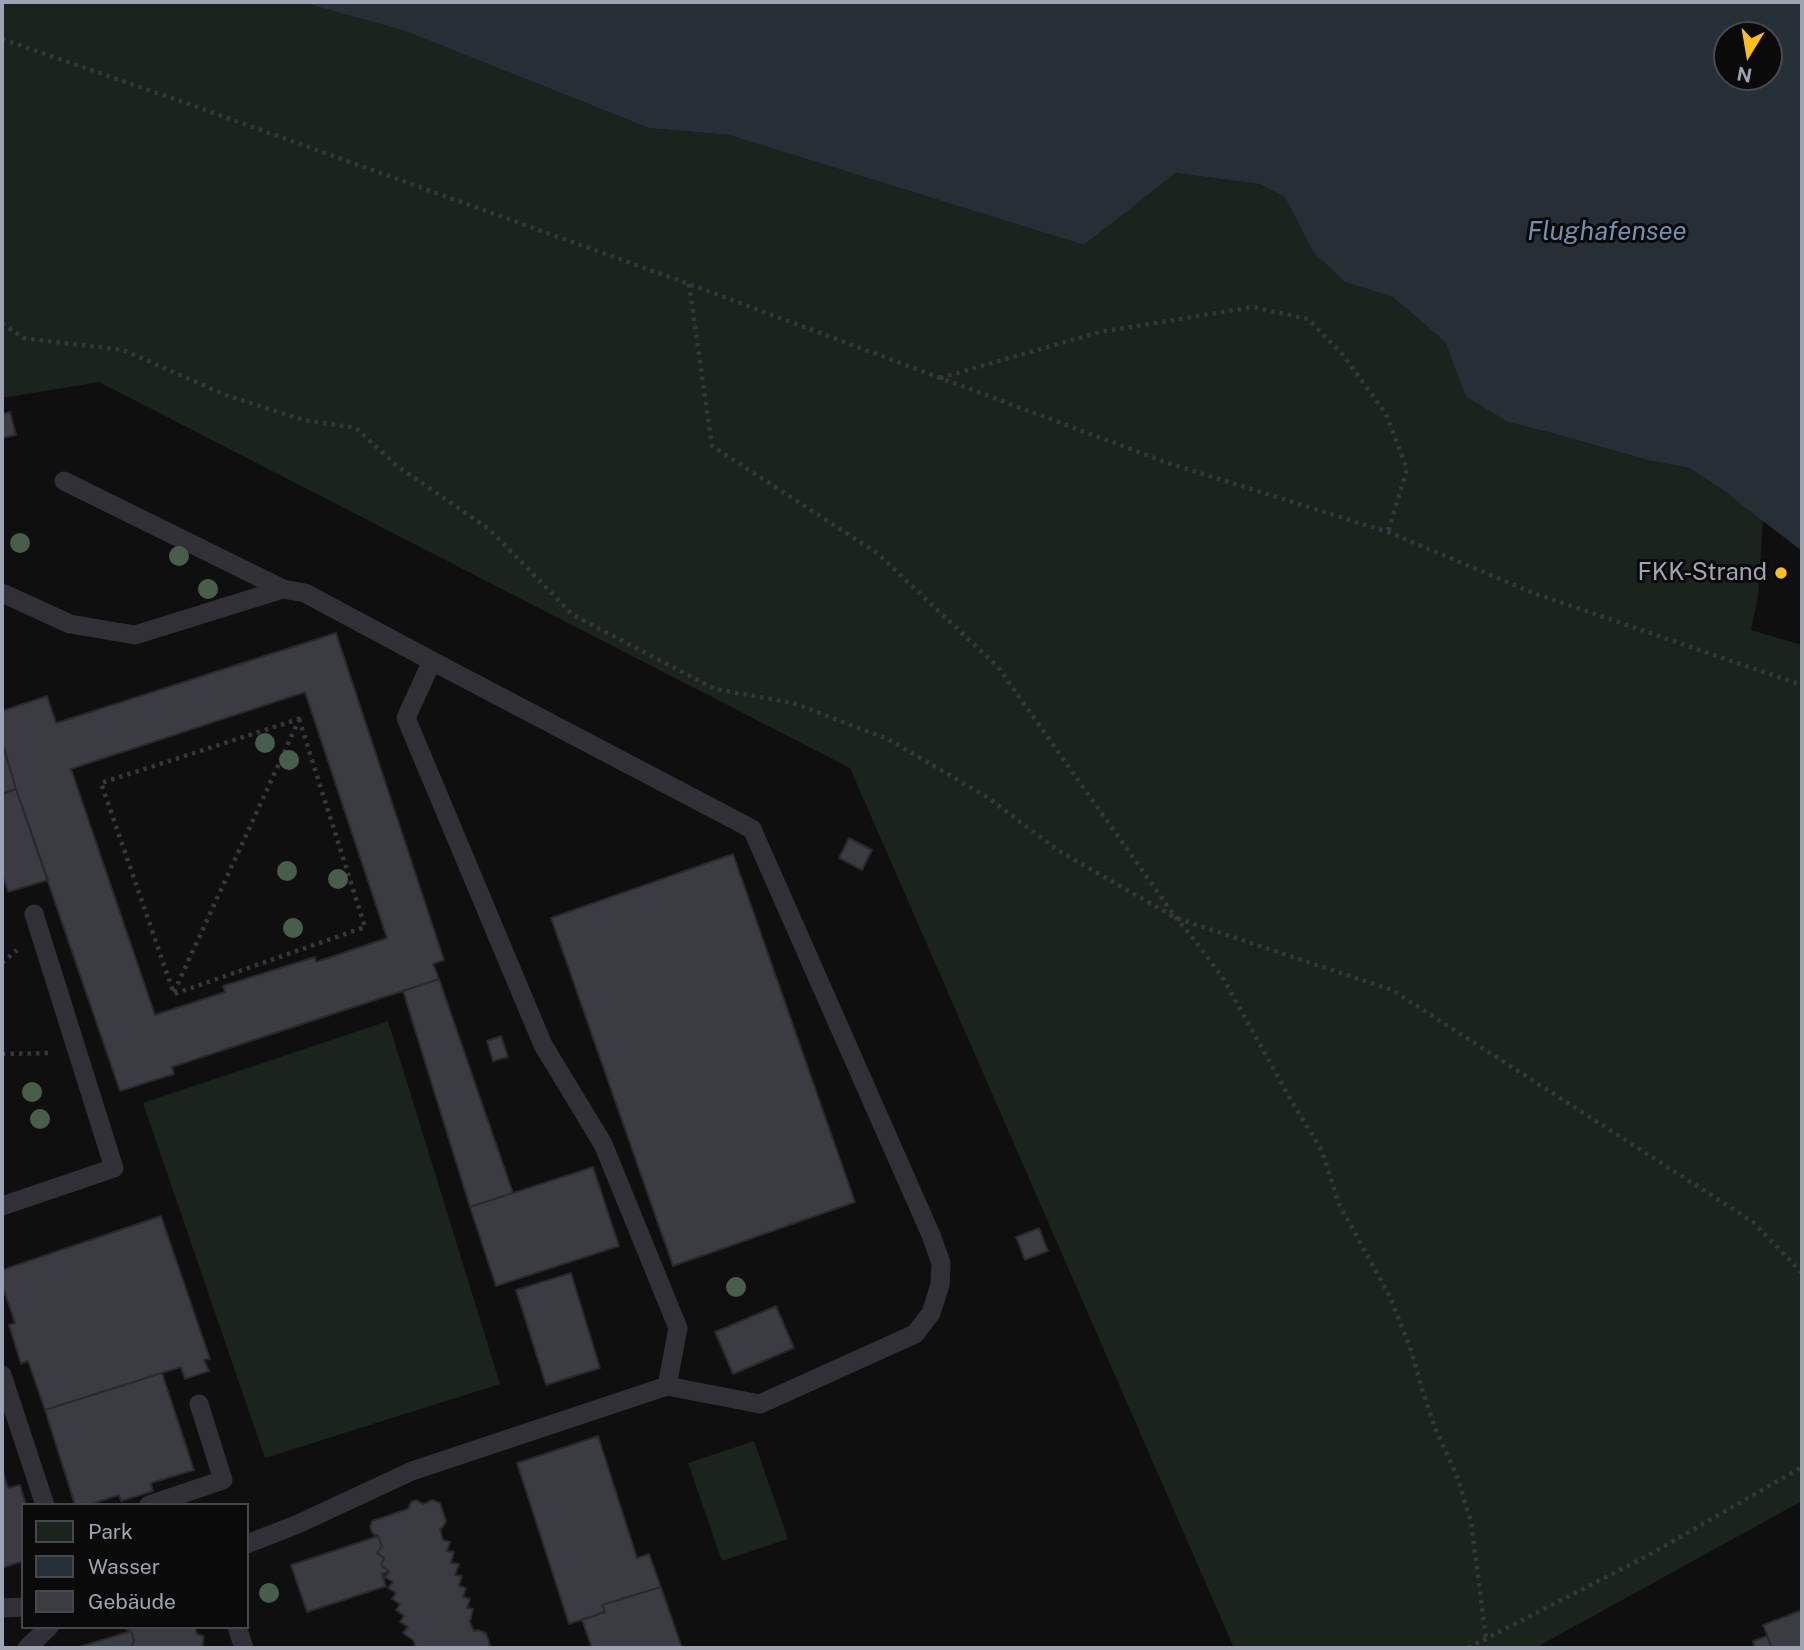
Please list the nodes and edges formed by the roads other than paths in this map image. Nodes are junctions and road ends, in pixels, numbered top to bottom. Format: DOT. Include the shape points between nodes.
graph roads {
  1 [pos="64,481"];
  2 [pos="284,589"];
  3 [pos="2,593"];
  4 [pos="432,662"];
  5 [pos="34,914"];
  6 [pos="2,1206"];
  7 [pos="2,1375"];
  8 [pos="667,1386"];
  9 [pos="199,1405"];
  10 [pos="44,1503"];
  11 [pos="155,1503"];
  12 [pos="248,1544"];
  13 [pos="2,1608"];
  14 [pos="21,1608"];
  15 [pos="47,1629"];
  16 [pos="238,1629"];
  17 [pos="27,1648"];
  18 [pos="244,1648"];
  1 -- 2 [label="lane"];
  2 -- 3 [label="lane" via="135,635 70,624"];
  2 -- 4 [label="lane" via="305,593"];
  4 -- 8 [label="lane" via="405,718 543,1045 603,1144 678,1328"];
  4 -- 8 [label="lane" via="752,829 932,1235 940,1263 940,1286 931,1313 915,1334 760,1404"];
  5 -- 6 [label="lane" via="114,1168"];
  7 -- 10 [label="lane"];
  8 -- 12 [label="lane" via="412,1471"];
  9 -- 11 [label="lane" via="223,1480"];
  13 -- 14 [label="lane"];
  15 -- 17 [label="lane"];
  16 -- 18 [label="lane"];
}
